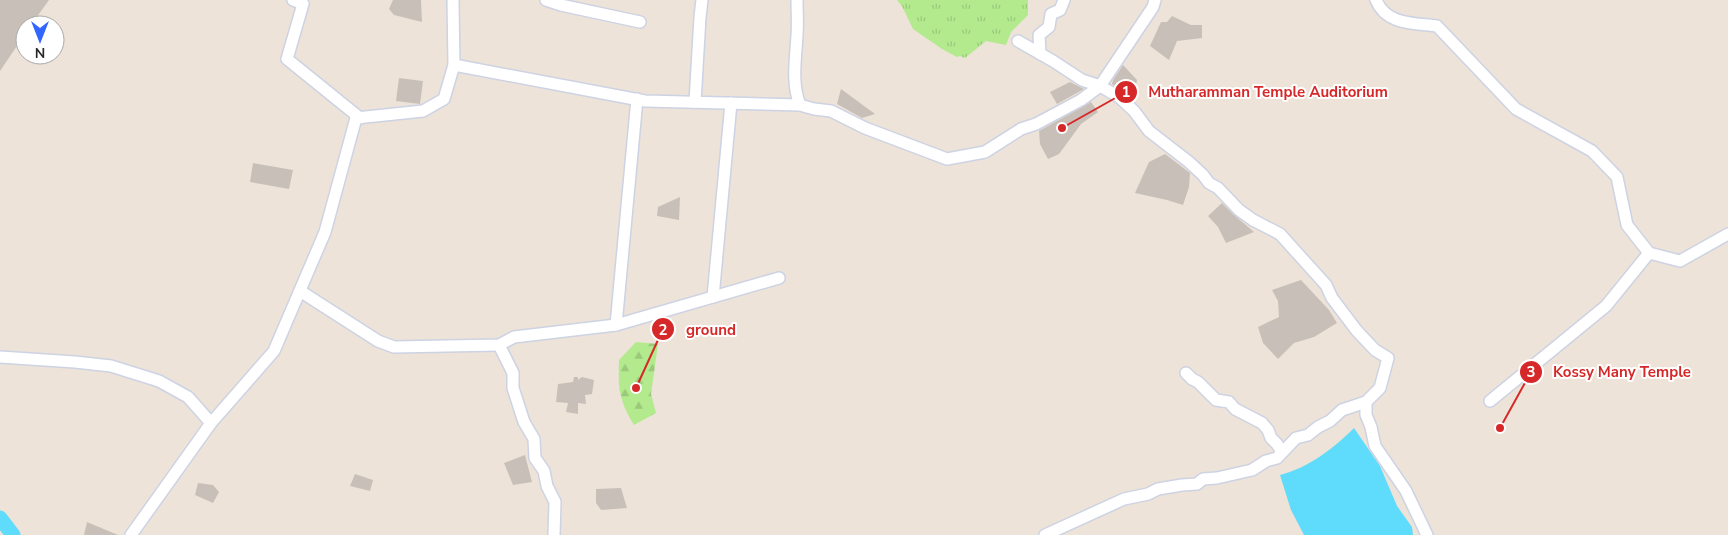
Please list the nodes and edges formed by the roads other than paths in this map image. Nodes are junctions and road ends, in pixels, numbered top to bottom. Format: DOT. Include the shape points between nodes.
graph roads {
  1 [pos="293,0"];
  2 [pos="453,0"];
  3 [pos="546,0"];
  4 [pos="702,0"];
  5 [pos="798,0"];
  6 [pos="1064,0"];
  7 [pos="1155,0"];
  8 [pos="1376,0"];
  9 [pos="640,22"];
  10 [pos="1018,41"];
  11 [pos="1040,54"];
  12 [pos="454,65"];
  13 [pos="1100,86"];
  14 [pos="637,99"];
  15 [pos="695,102"];
  16 [pos="731,103"];
  17 [pos="800,105"];
  18 [pos="360,118"];
  19 [pos="1728,234"];
  20 [pos="1649,253"];
  21 [pos="779,278"];
  22 [pos="300,291"];
  23 [pos="714,297"];
  24 [pos="616,325"];
  25 [pos="499,345"];
  26 [pos="0,358"];
  27 [pos="1186,373"];
  28 [pos="1490,401"];
  29 [pos="1366,402"];
  30 [pos="211,423"];
  31 [pos="1282,452"];
  32 [pos="131,535"];
  33 [pos="554,535"];
  34 [pos="1045,535"];
  35 [pos="1427,535"];
  1 -- 18 [label="street" via="303,4 287,59"];
  2 -- 12 [label="street"];
  3 -- 9 [label="street"];
  4 -- 15 [label="street"];
  5 -- 17 [label="street" via="795,64"];
  6 -- 11 [label="street" via="1060,10 1051,14 1049,27 1039,35"];
  7 -- 13 [label="street"];
  8 -- 20 [label="street" via="1379,8 1400,22 1437,26 1516,110 1592,151 1617,177 1627,225"];
  10 -- 11 [label="street"];
  11 -- 13 [label="street" via="1082,80"];
  12 -- 14 [label="street"];
  12 -- 18 [label="street" via="444,99 423,111"];
  13 -- 17 [label="street" via="1081,100 1021,129 985,152 947,159 865,128 831,111"];
  13 -- 29 [label="street" via="1134,111 1149,131 1189,162 1239,210 1280,234 1315,272 1357,330 1388,358 1380,388"];
  14 -- 15 [label="street"];
  14 -- 24 [label="street"];
  15 -- 16 [label="street"];
  16 -- 17 [label="street"];
  16 -- 23 [label="street"];
  18 -- 22 [label="street" via="356,118 324,232"];
  19 -- 20 [label="street" via="1680,262"];
  20 -- 28 [label="street" via="1606,306"];
  21 -- 23 [label="street"];
  22 -- 25 [label="street" via="378,341 394,347"];
  22 -- 30 [label="street" via="274,351"];
  23 -- 24 [label="street"];
  24 -- 25 [label="street" via="514,338"];
  25 -- 33 [label="street" via="513,373 513,388 524,422 534,439 535,458 544,471 546,486 555,502"];
  26 -- 30 [label="street" via="111,366 159,381 188,397"];
  27 -- 31 [label="street" via="1216,400 1229,402 1235,409 1262,423"];
  29 -- 31 [label="street" via="1342,410 1308,435 1296,438"];
  29 -- 35 [label="street" via="1366,415 1376,446 1406,491"];
  30 -- 32 [label="street"];
  31 -- 34 [label="street" via="1277,458 1252,470 1124,499"];
}
